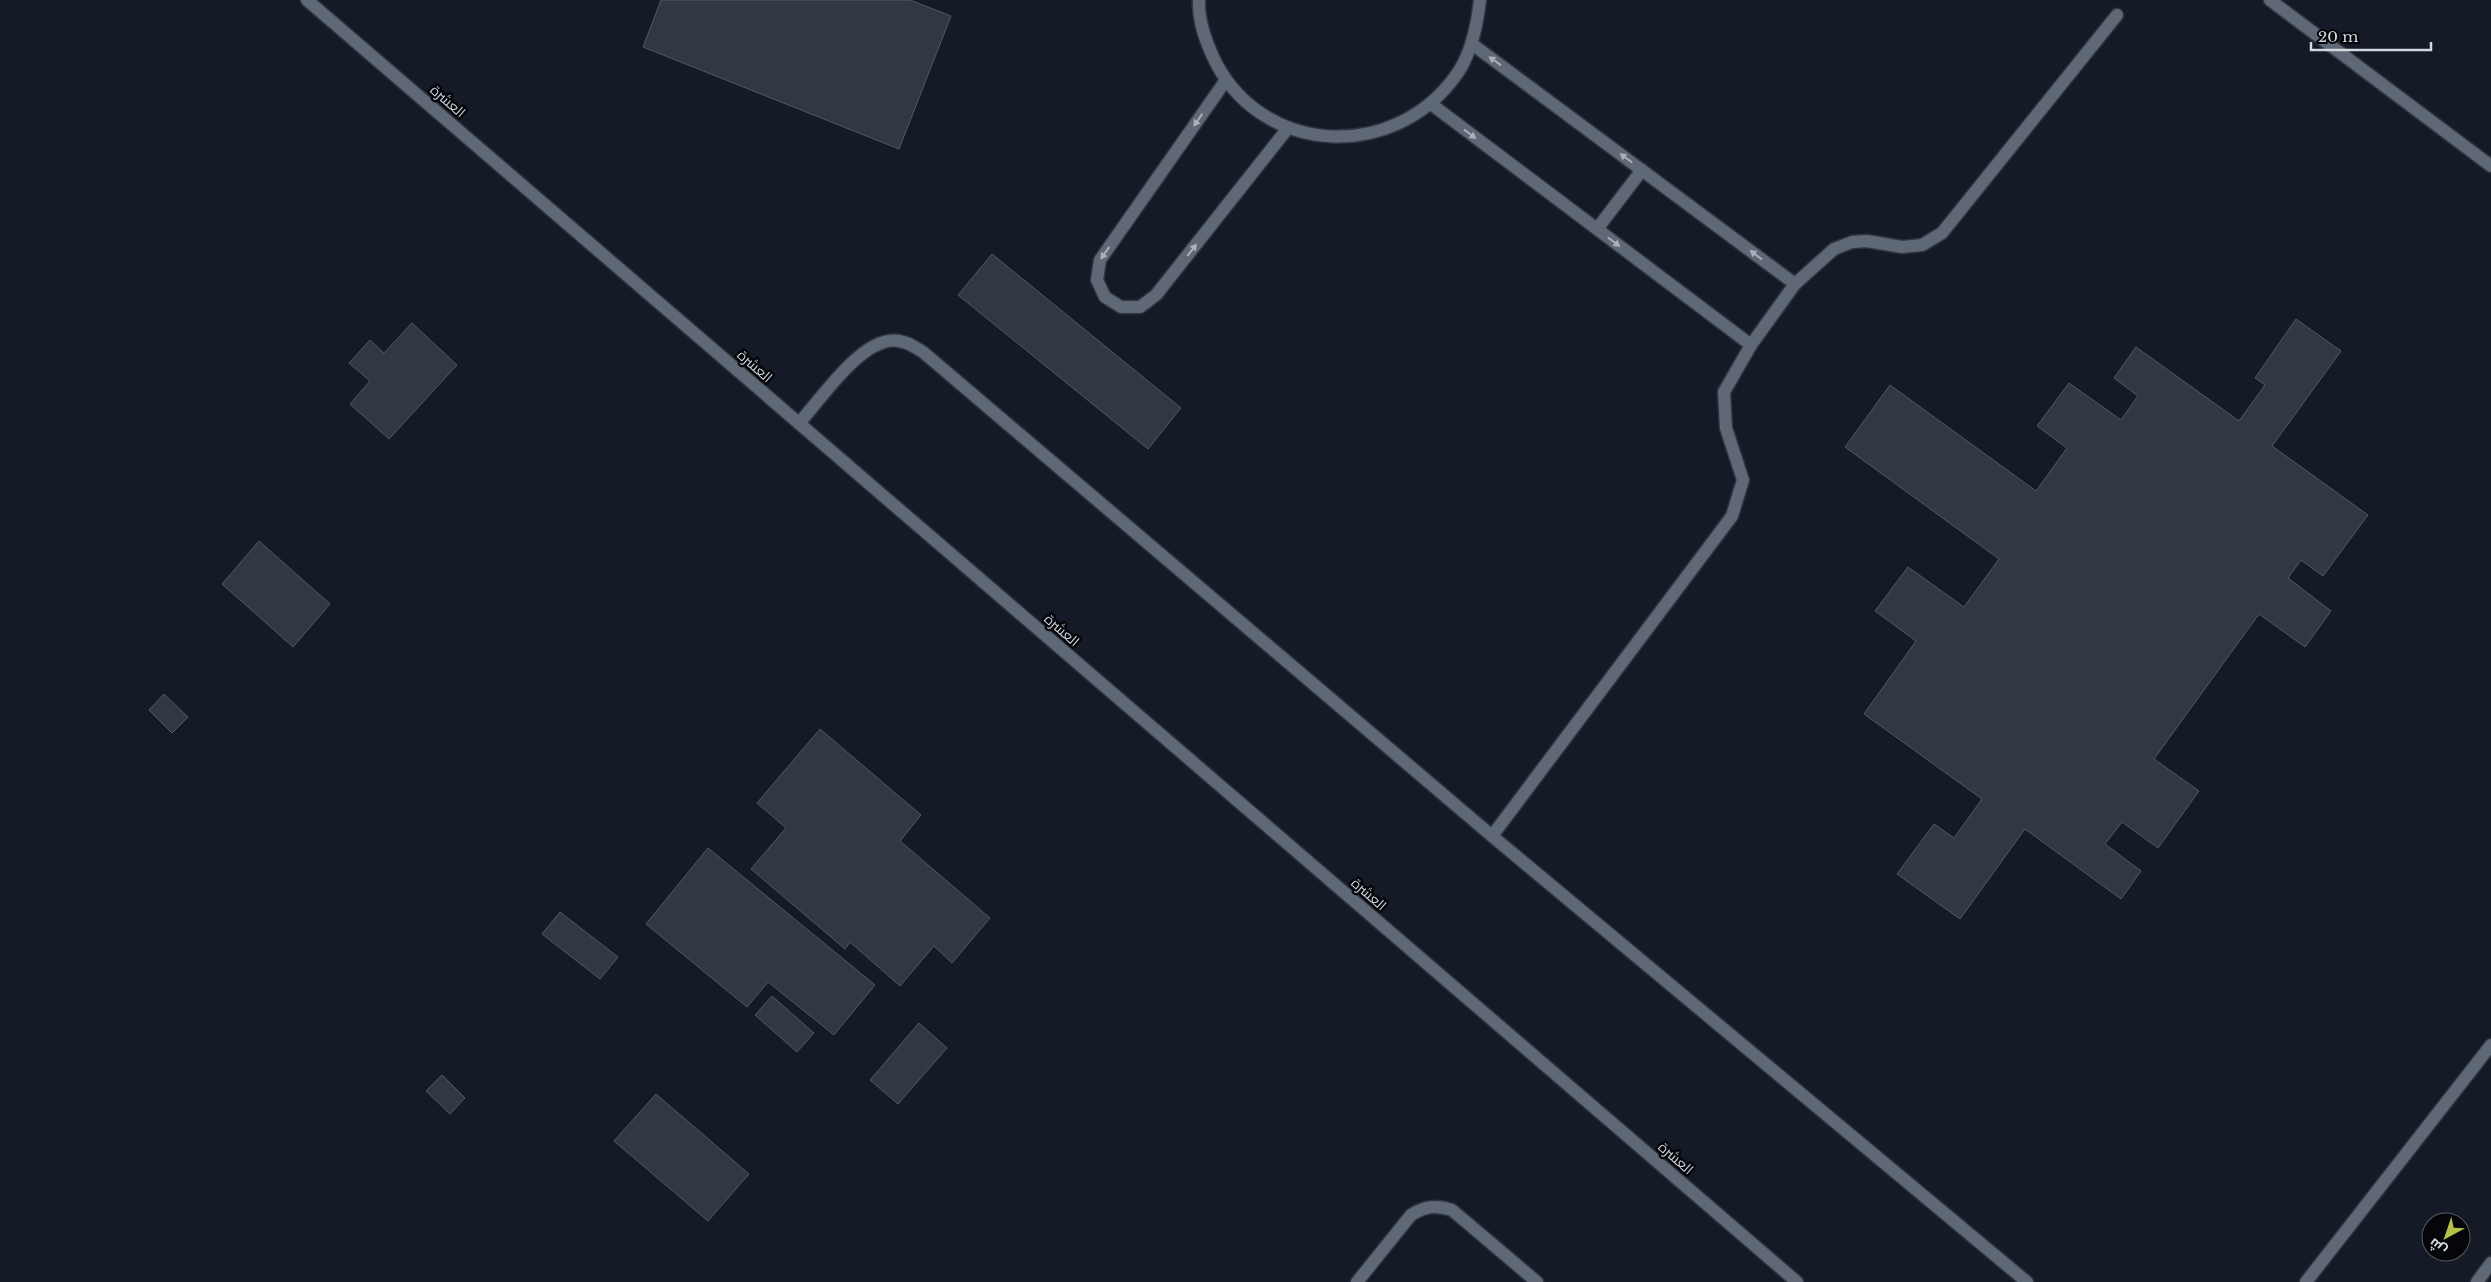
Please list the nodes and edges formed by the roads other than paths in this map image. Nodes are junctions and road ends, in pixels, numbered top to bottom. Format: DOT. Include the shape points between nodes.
graph roads {
  1 [pos="307,0"];
  2 [pos="1199,0"];
  3 [pos="1480,0"];
  4 [pos="2270,0"];
  5 [pos="2117,15"];
  6 [pos="1472,44"];
  7 [pos="1226,80"];
  8 [pos="1431,104"];
  9 [pos="1288,128"];
  10 [pos="2491,166"];
  11 [pos="1642,170"];
  12 [pos="1597,229"];
  13 [pos="1796,284"];
  14 [pos="1752,345"];
  15 [pos="799,424"];
  16 [pos="1492,836"];
  17 [pos="2491,1045"];
  18 [pos="2491,1263"];
  19 [pos="1357,1282"];
  20 [pos="1537,1282"];
  21 [pos="1798,1282"];
  22 [pos="2027,1282"];
  23 [pos="2306,1282"];
  24 [pos="2477,1282"];
  1 -- 15 [label="street, العشرة"];
  2 -- 7 [label="street" via="1208,46"];
  3 -- 6 [label="street"];
  4 -- 10 [label="street"];
  5 -- 13 [label="street" via="1942,233 1922,245 1902,247 1852,242 1834,249"];
  6 -- 8 [label="street" via="1455,77"];
  11 -- 6 [label="street, one-way"];
  7 -- 9 [label="street" via="1254,109"];
  7 -- 9 [label="street, one-way" via="1100,260 1097,280 1105,297 1121,307 1140,307 1156,296"];
  8 -- 9 [label="street" via="1399,125 1363,136 1325,137"];
  8 -- 12 [label="street, one-way"];
  11 -- 12 [label="street"];
  13 -- 11 [label="street, one-way"];
  12 -- 14 [label="street, one-way"];
  13 -- 14 [label="street"];
  14 -- 16 [label="street" via="1724,392 1726,428 1744,480 1732,516"];
  15 -- 16 [label="street" via="851,364 868,350 886,341 906,342 918,349"];
  15 -- 21 [label="street, العشرة"];
  16 -- 22 [label="street"];
  17 -- 23 [label="street"];
  18 -- 24 [label="street"];
  19 -- 20 [label="street" via="1411,1215 1420,1209 1441,1206 1452,1210"];
}
